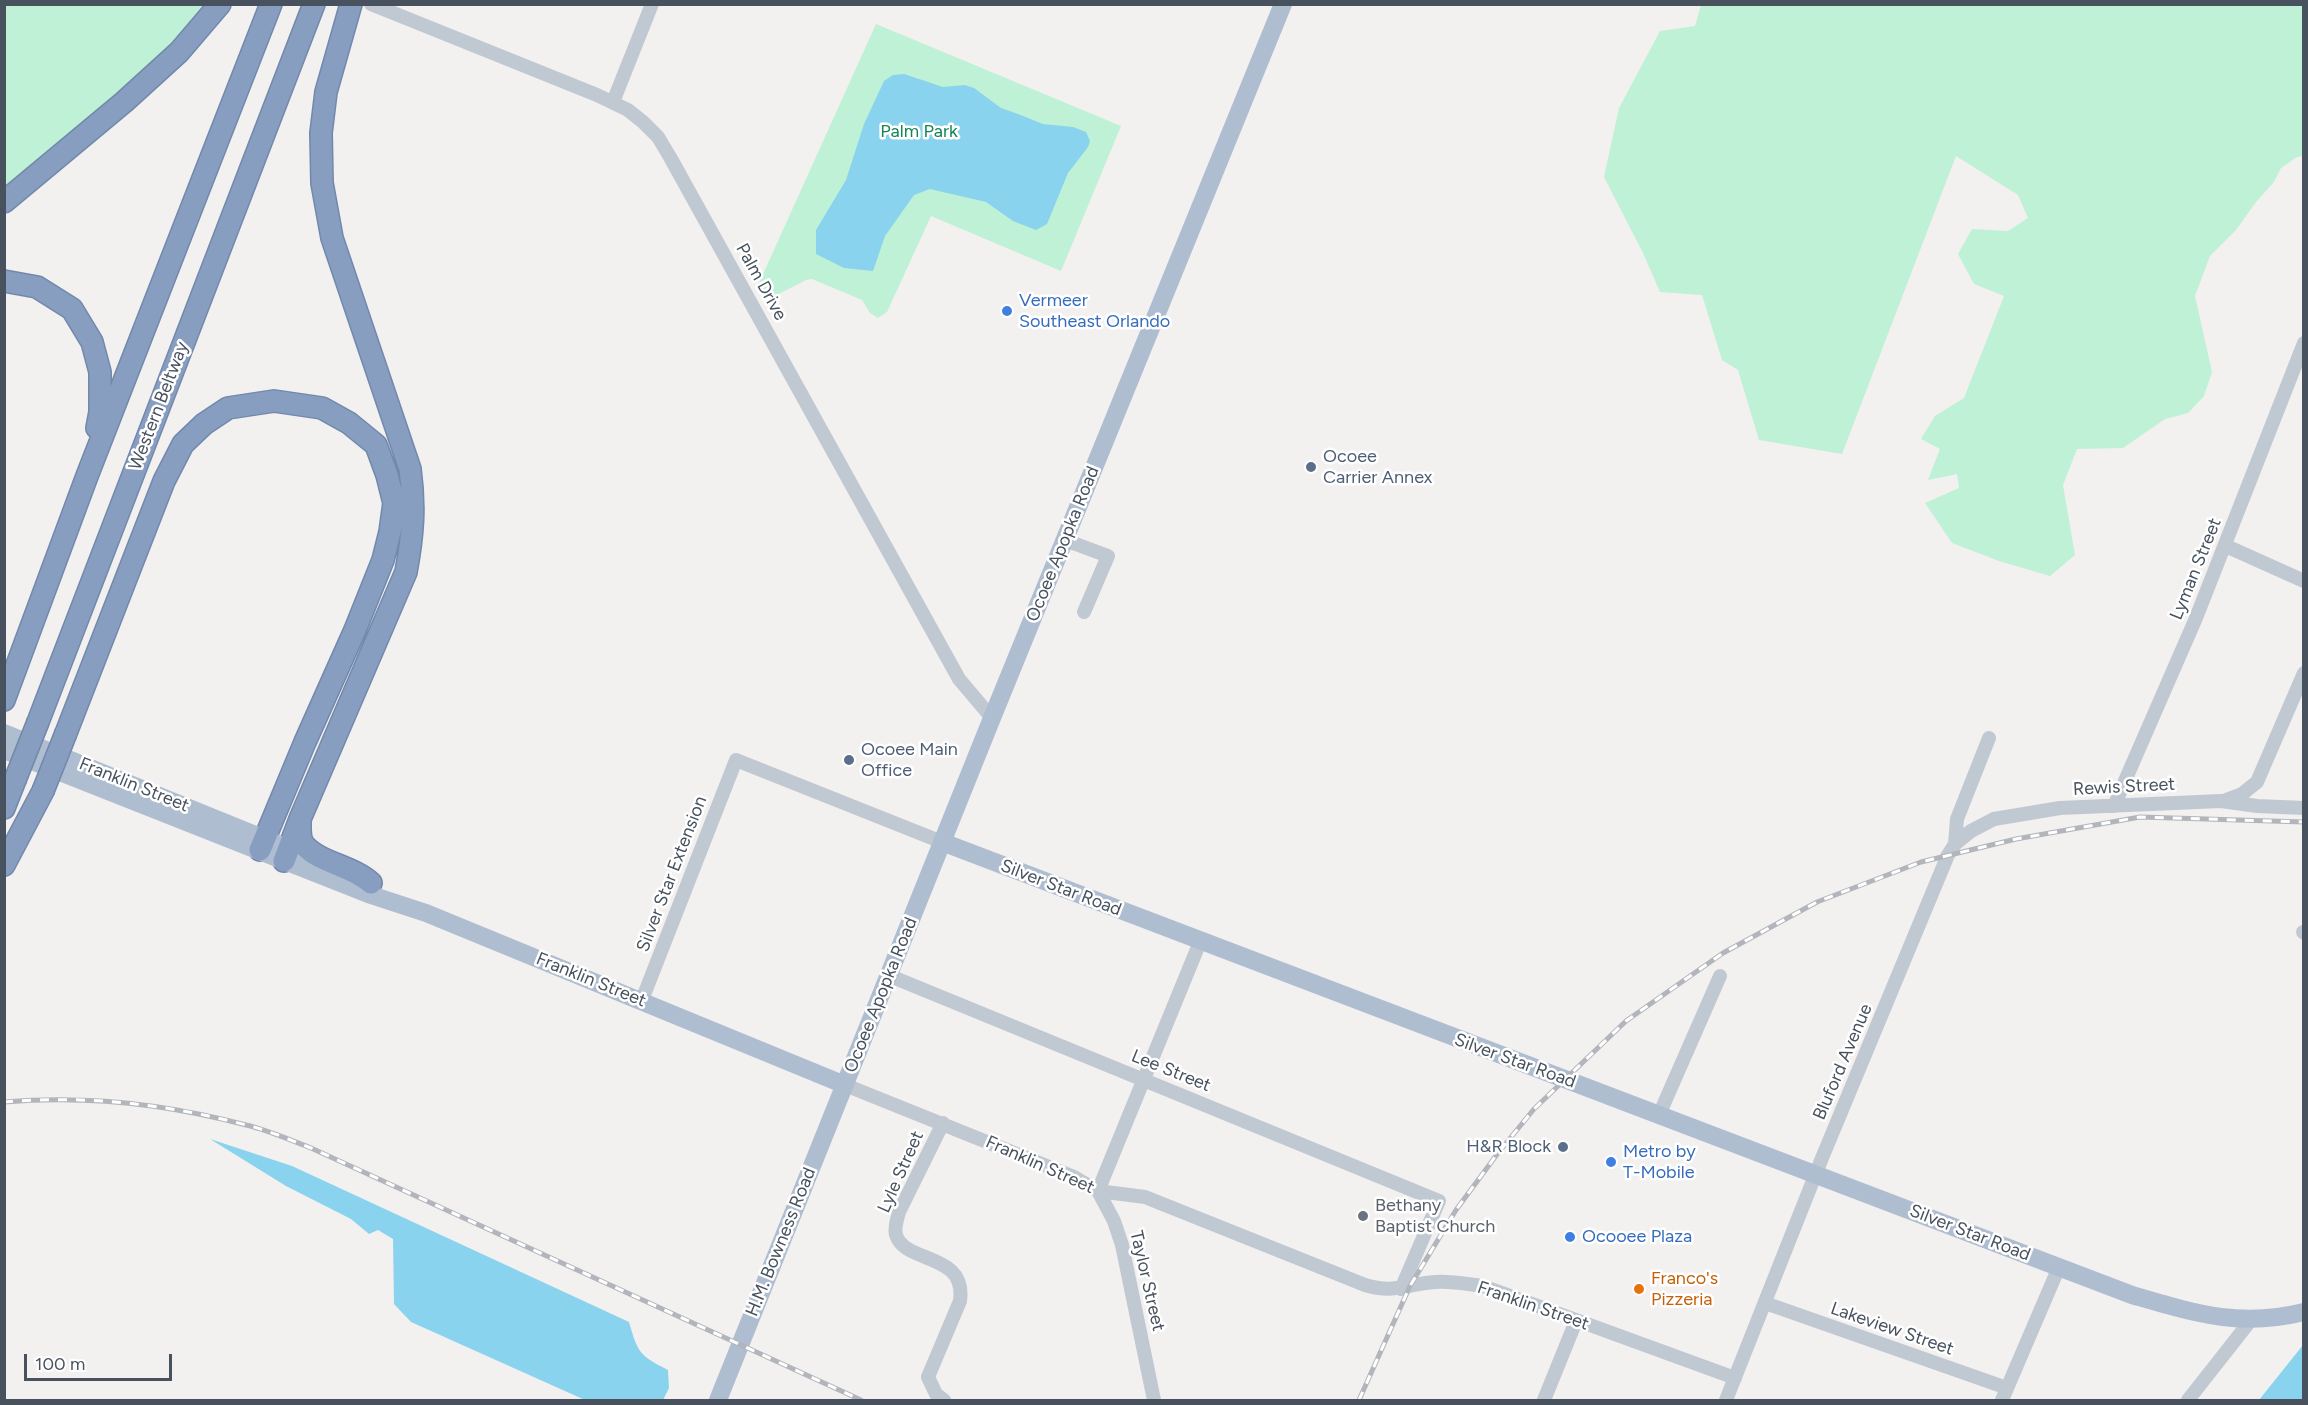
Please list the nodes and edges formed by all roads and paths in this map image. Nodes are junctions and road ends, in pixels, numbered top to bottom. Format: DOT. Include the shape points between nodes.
graph roads {
  1 [pos="220,4"];
  2 [pos="271,4"];
  3 [pos="314,4"];
  4 [pos="371,4"];
  5 [pos="652,4"];
  6 [pos="1283,4"];
  7 [pos="350,9"];
  8 [pos="613,102"];
  9 [pos="4,202"];
  10 [pos="4,281"];
  11 [pos="2304,343"];
  12 [pos="87,476"];
  13 [pos="1065,540"];
  14 [pos="2226,546"];
  15 [pos="2304,581"];
  16 [pos="1084,612"];
  17 [pos="2304,673"];
  18 [pos="4,700"];
  19 [pos="992,718"];
  20 [pos="4,733"];
  21 [pos="1989,738"];
  22 [pos="4,750"];
  23 [pos="736,760"];
  24 [pos="2221,801"];
  25 [pos="2114,806"];
  26 [pos="2304,807"];
  27 [pos="4,808"];
  28 [pos="300,819"];
  29 [pos="942,842"];
  30 [pos="262,844"];
  31 [pos="1955,844"];
  32 [pos="287,854"];
  33 [pos="4,865"];
  34 [pos="371,883"];
  35 [pos="426,913"];
  36 [pos="1200,942"];
  37 [pos="890,975"];
  38 [pos="1720,976"];
  39 [pos="642,1000"];
  40 [pos="1143,1079"];
  41 [pos="845,1085"];
  42 [pos="1659,1115"];
  43 [pos="943,1123"];
  44 [pos="1816,1174"];
  45 [pos="1098,1191"];
  46 [pos="2059,1267"];
  47 [pos="1401,1289"];
  48 [pos="1765,1303"];
  49 [pos="2304,1312"];
  50 [pos="2251,1320"];
  51 [pos="1576,1321"];
  52 [pos="1735,1378"];
  53 [pos="2005,1394"];
  54 [pos="718,1401"];
  55 [pos="944,1401"];
  56 [pos="1154,1401"];
  57 [pos="1544,1401"];
  58 [pos="1726,1401"];
  59 [pos="2188,1401"];
  1 -- 9 [label="highway" via="179,52"];
  2 -- 12 [label="highway"];
  3 -- 27 [label="highway, Western Beltway, bridge"];
  4 -- 8 [label="street, Palm Drive"];
  5 -- 8 [label="street"];
  6 -- 13 [label="main road, Ocoee Apopka Road"];
  7 -- 28 [label="highway" via="326,92 321,134 322,183 332,238 410,469 413,536 406,572"];
  8 -- 19 [label="street, Palm Drive" via="658,137 959,679"];
  10 -- 12 [label="highway" via="37,287 72,309 92,342 100,372 100,412"];
  11 -- 14 [label="street, Lyman Street"];
  12 -- 18 [label="highway"];
  13 -- 16 [label="street" via="1108,556"];
  13 -- 19 [label="main road, Ocoee Apopka Road"];
  14 -- 15 [label="street"];
  14 -- 25 [label="street, Lyman Street"];
  17 -- 24 [label="street" via="2257,782 2242,794"];
  19 -- 29 [label="main road, Ocoee Apopka Road"];
  20 -- 30 [label="main road, Franklin Street"];
  21 -- 31 [label="street, Bluford Avenue" via="1957,819"];
  22 -- 30 [label="main road, Franklin Street"];
  23 -- 29 [label="street, Silver Star Road"];
  23 -- 39 [label="street, Silver Star Extension"];
  24 -- 25 [label="street, Rewis Street"];
  24 -- 26 [label="street, Rewis Street"];
  25 -- 31 [label="street, Rewis Street" via="2060,808 1994,819"];
  28 -- 32 [label="highway"];
  28 -- 34 [label="highway" via="305,846 363,875"];
  29 -- 36 [label="main road, Silver Star Road"];
  29 -- 37 [label="main road, Ocoee Apopka Road"];
  30 -- 32 [label="main road, Franklin Street"];
  30 -- 33 [label="highway, bridge" via="383,560 394,503 376,445 322,408 274,400 228,408 183,444 164,481 43,791"];
  31 -- 44 [label="street, Bluford Avenue"];
  32 -- 34 [label="main road, Franklin Street"];
  32 -- 35 [label="main road, Franklin Street" via="368,894"];
  34 -- 35 [label="main road, Franklin Street"];
  35 -- 39 [label="main road, Franklin Street"];
  36 -- 40 [label="street"];
  36 -- 42 [label="main road, Silver Star Road"];
  37 -- 40 [label="street, Lee Street"];
  37 -- 41 [label="main road, Ocoee Apopka Road"];
  38 -- 42 [label="street"];
  39 -- 41 [label="main road, Franklin Street"];
  40 -- 45 [label="street"];
  40 -- 47 [label="street, Lee Street" via="1439,1201"];
  41 -- 43 [label="street, Franklin Street"];
  41 -- 54 [label="main road, H.M. Bowness Road"];
  42 -- 44 [label="main road, Silver Star Road"];
  43 -- 45 [label="street, Franklin Street" via="1074,1177"];
  43 -- 55 [label="street, Lyle Street" via="896,1225 902,1245 949,1269 959,1280 960,1301 928,1377"];
  44 -- 46 [label="main road, Silver Star Road"];
  44 -- 48 [label="street, Bluford Avenue"];
  45 -- 47 [label="street, Franklin Street" via="1146,1197 1365,1285"];
  45 -- 56 [label="street, Taylor Street" via="1122,1245"];
  46 -- 50 [label="main road, Silver Star Road" via="2198,1314"];
  46 -- 53 [label="street"];
  47 -- 51 [label="street, Franklin Street" via="1432,1282 1483,1286"];
  48 -- 52 [label="street, Bluford Avenue"];
  48 -- 53 [label="street, Lakeview Street"];
  49 -- 50 [label="main road, Silver Star Road"];
  50 -- 59 [label="street"];
  51 -- 52 [label="street, Franklin Street"];
  51 -- 57 [label="street"];
  52 -- 58 [label="street, Bluford Avenue"];
}
